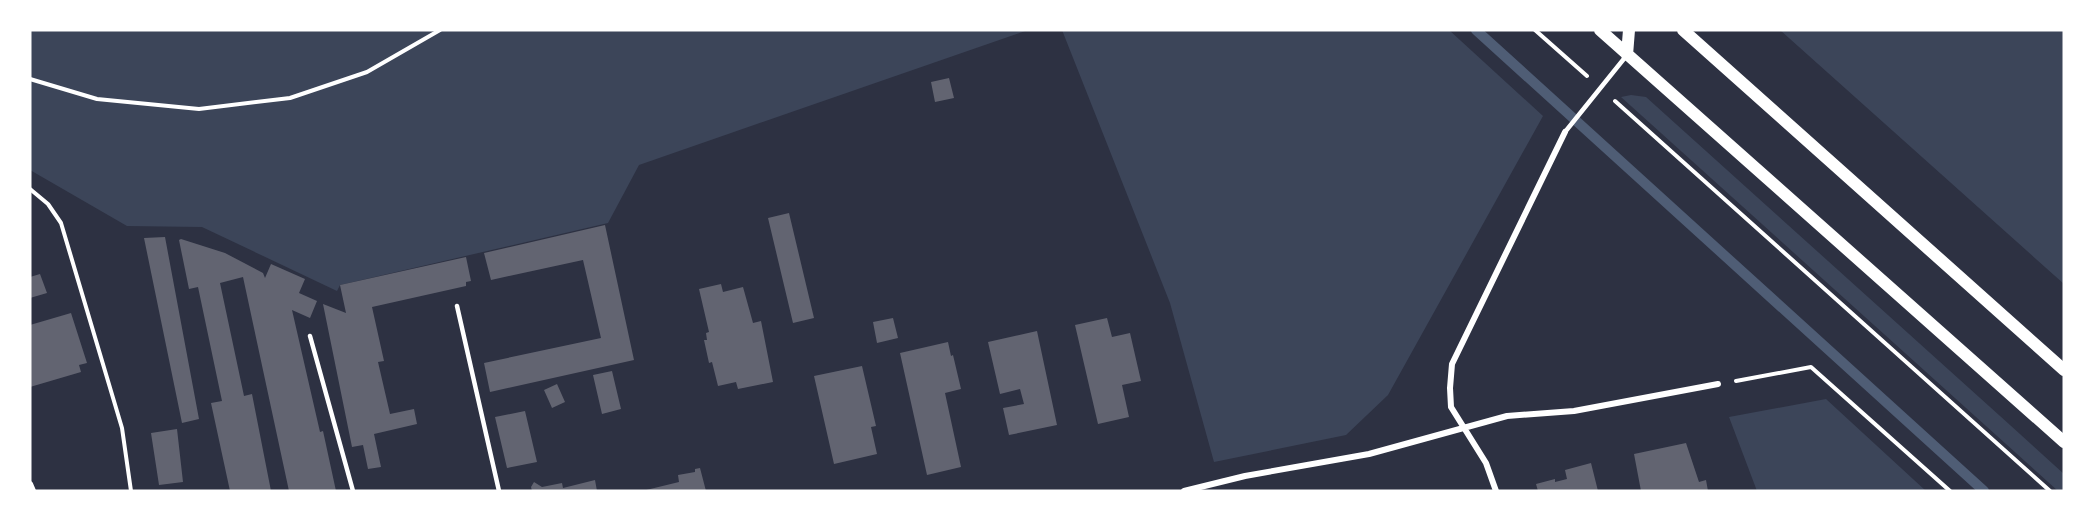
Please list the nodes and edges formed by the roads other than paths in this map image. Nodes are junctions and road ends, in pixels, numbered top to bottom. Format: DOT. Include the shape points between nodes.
graph roads {
  1 [pos="1600,30"];
  2 [pos="1629,30"];
  3 [pos="1683,30"];
  4 [pos="1627,55"];
  5 [pos="1565,132"];
  6 [pos="456,306"];
  7 [pos="310,336"];
  8 [pos="2064,370"];
  9 [pos="1718,384"];
  10 [pos="1464,429"];
  11 [pos="2064,442"];
  12 [pos="30,484"];
  13 [pos="33,491"];
  14 [pos="353,491"];
  15 [pos="499,491"];
  16 [pos="1184,491"];
  17 [pos="1496,491"];
  1 -- 4 [label="main road"];
  2 -- 4 [label="main road"];
  3 -- 8 [label="main road"];
  4 -- 5 [label="lane"];
  4 -- 11 [label="main road"];
  5 -- 10 [label="street" via="1452,364 1451,407"];
  6 -- 15 [label="lane"];
  7 -- 14 [label="lane"];
  9 -- 10 [label="street" via="1574,411 1507,416"];
  10 -- 16 [label="street" via="1369,454"];
  10 -- 17 [label="street" via="1486,463"];
  12 -- 13 [label="street"];
}
